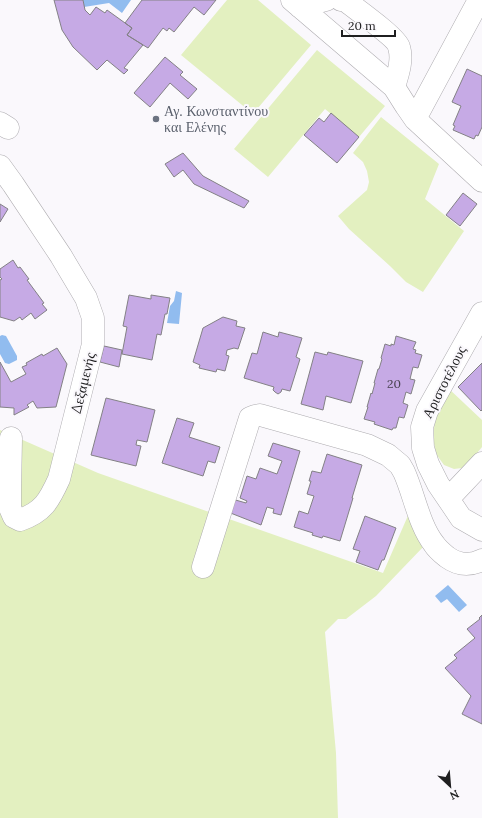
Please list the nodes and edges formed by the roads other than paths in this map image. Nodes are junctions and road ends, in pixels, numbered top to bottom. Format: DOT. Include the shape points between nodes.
graph roads {
  1 [pos="326,0"];
  2 [pos="341,0"];
  3 [pos="479,0"];
  4 [pos="296,3"];
  5 [pos="394,87"];
  6 [pos="415,119"];
  7 [pos="0,166"];
  8 [pos="482,181"];
  9 [pos="482,313"];
  10 [pos="11,438"];
  11 [pos="482,464"];
  12 [pos="448,499"];
  13 [pos="482,530"];
  14 [pos="482,560"];
  15 [pos="203,567"];
  1 -- 4 [label="street"];
  2 -- 5 [label="street" via="346,1 399,46 401,63"];
  3 -- 6 [label="street"];
  4 -- 5 [label="street"];
  5 -- 6 [label="street"];
  6 -- 8 [label="street"];
  7 -- 10 [label="street, Δεξαμενής" via="64,262 86,298 93,318 93,344 59,479 51,496 39,511 20,520 14,517 10,508"];
  9 -- 12 [label="street, Αριστοτέλους" via="427,411 422,427 423,448 428,464"];
  11 -- 12 [label="street"];
  12 -- 13 [label="street, Αριστοτέλους" via="461,518"];
  14 -- 15 [label="street" via="465,564 456,562 438,549 429,537 404,472 388,455 367,445 260,415 250,418"];
}
